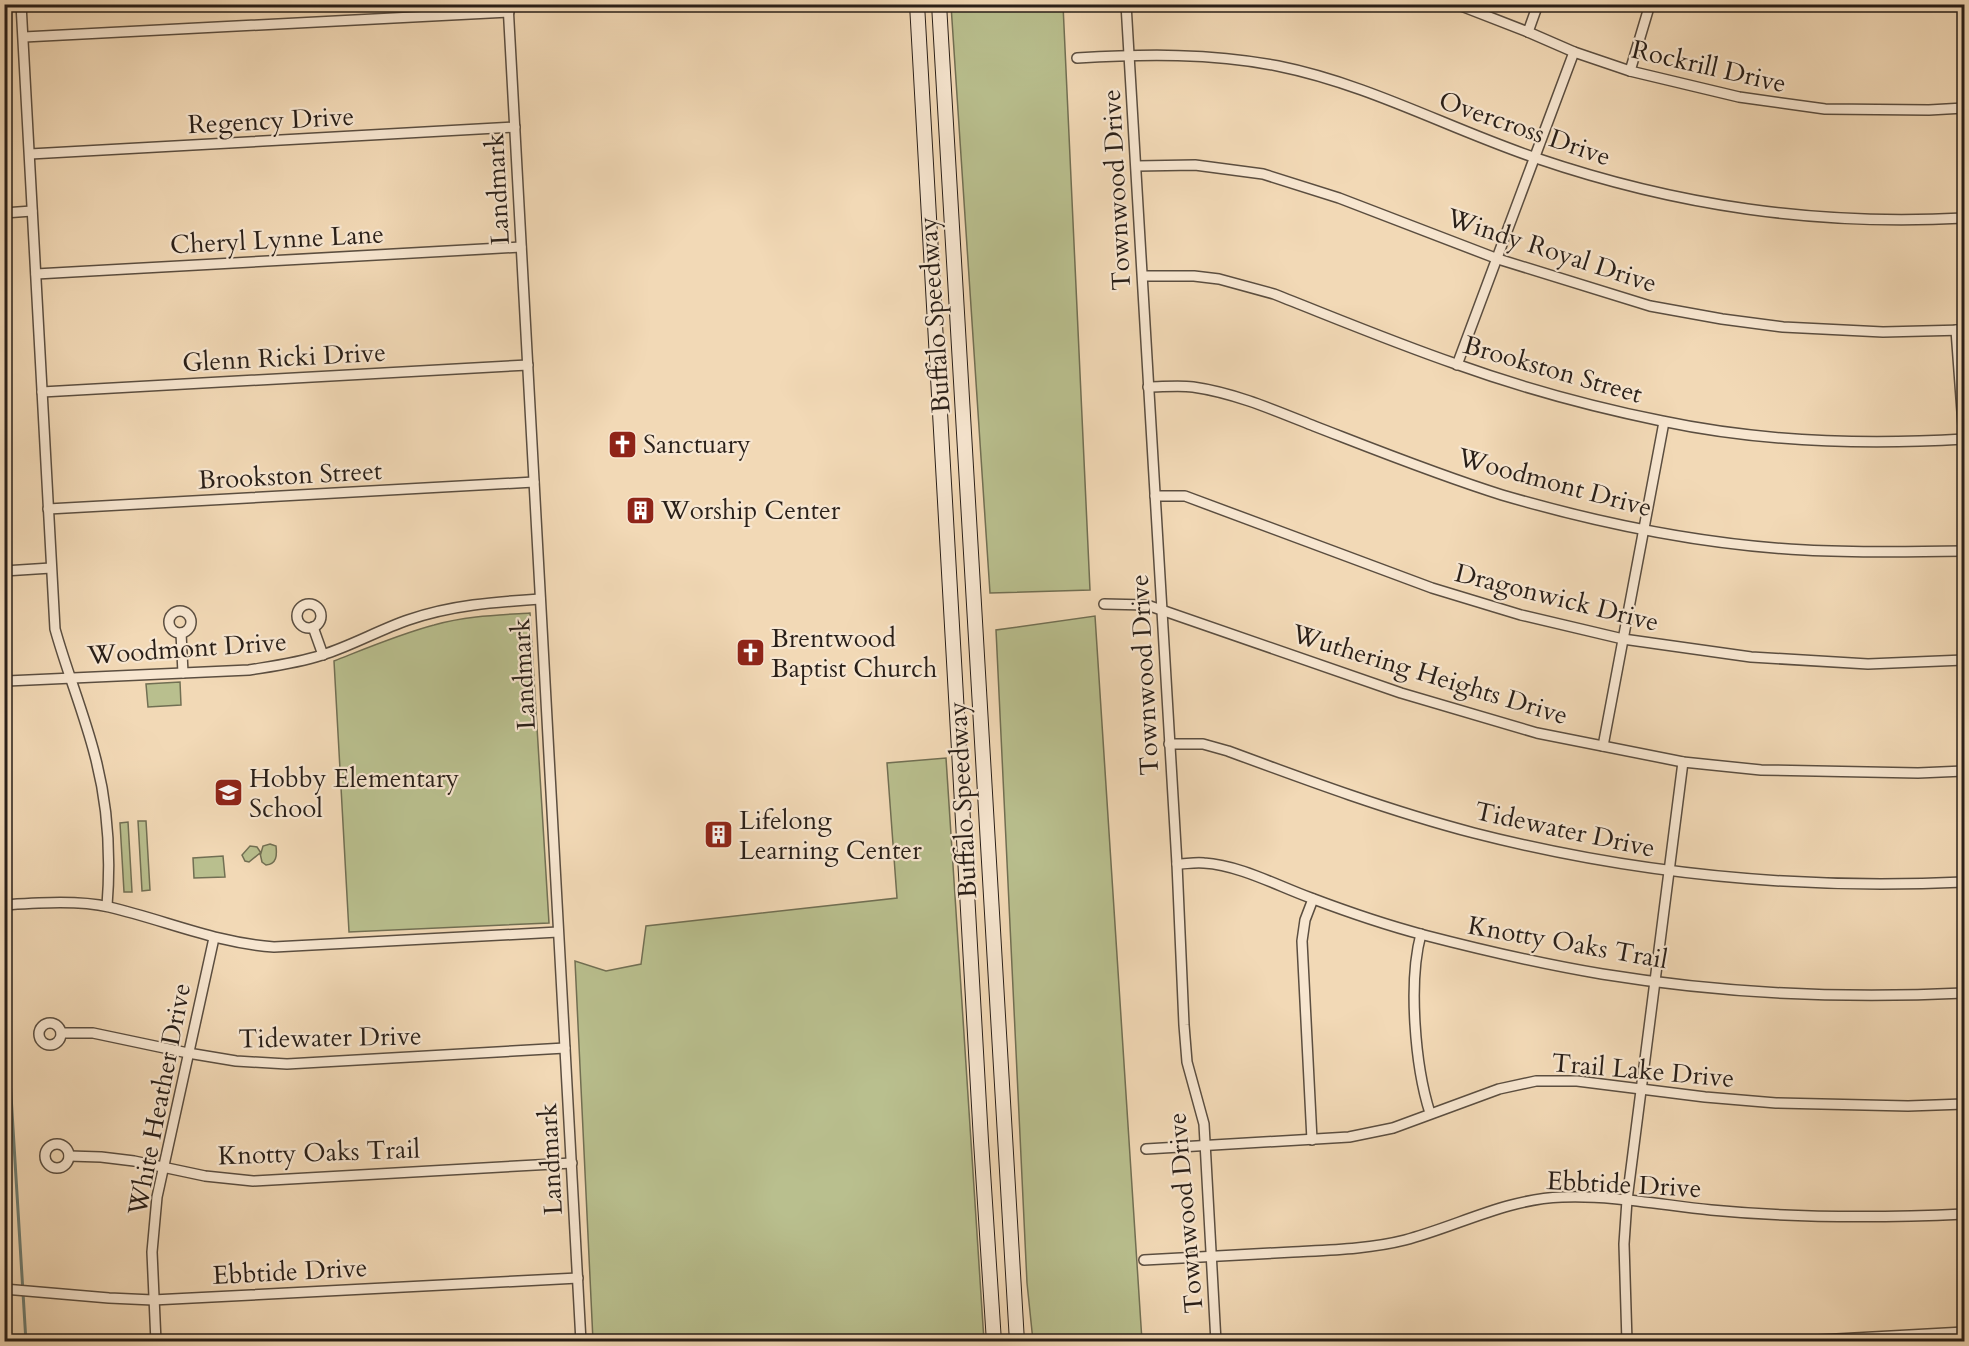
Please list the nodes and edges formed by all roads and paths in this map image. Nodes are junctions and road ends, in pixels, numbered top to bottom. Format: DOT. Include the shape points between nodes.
graph roads {
  1 [pos="21,4"];
  2 [pos="916,4"];
  3 [pos="939,4"];
  4 [pos="1126,4"];
  5 [pos="1456,4"];
  6 [pos="1538,4"];
  7 [pos="1650,4"];
  8 [pos="508,8"];
  9 [pos="1528,32"];
  10 [pos="24,37"];
  11 [pos="1574,52"];
  12 [pos="1130,55"];
  13 [pos="1077,58"];
  14 [pos="1630,71"];
  15 [pos="1965,108"];
  16 [pos="923,118"];
  17 [pos="946,118"];
  18 [pos="515,127"];
  19 [pos="30,154"];
  20 [pos="1536,158"];
  21 [pos="1137,166"];
  22 [pos="32,211"];
  23 [pos="4,213"];
  24 [pos="1965,218"];
  25 [pos="521,247"];
  26 [pos="1498,259"];
  27 [pos="954,264"];
  28 [pos="932,265"];
  29 [pos="36,274"];
  30 [pos="1143,276"];
  31 [pos="1960,330"];
  32 [pos="528,365"];
  33 [pos="1457,365"];
  34 [pos="1148,387"];
  35 [pos="42,392"];
  36 [pos="964,409"];
  37 [pos="940,410"];
  38 [pos="1664,422"];
  39 [pos="1964,440"];
  40 [pos="534,482"];
  41 [pos="1155,496"];
  42 [pos="48,509"];
  43 [pos="1645,529"];
  44 [pos="1965,551"];
  45 [pos="972,552"];
  46 [pos="949,554"];
  47 [pos="51,568"];
  48 [pos="4,571"];
  49 [pos="540,599"];
  50 [pos="1104,604"];
  51 [pos="1160,609"];
  52 [pos="313,627"];
  53 [pos="181,633"];
  54 [pos="1623,639"];
  55 [pos="323,655"];
  56 [pos="1965,660"];
  57 [pos="183,673"];
  58 [pos="69,678"];
  59 [pos="7,681"];
  60 [pos="980,699"];
  61 [pos="957,700"];
  62 [pos="1169,744"];
  63 [pos="1603,746"];
  64 [pos="1683,762"];
  65 [pos="1965,771"];
  66 [pos="989,844"];
  67 [pos="965,846"];
  68 [pos="1177,864"];
  69 [pos="1670,871"];
  70 [pos="1965,882"];
  71 [pos="1313,899"];
  72 [pos="9,904"];
  73 [pos="107,906"];
  74 [pos="558,932"];
  75 [pos="1422,934"];
  76 [pos="214,938"];
  77 [pos="1656,981"];
  78 [pos="996,989"];
  79 [pos="973,990"];
  80 [pos="1965,993"];
  81 [pos="61,1033"];
  82 [pos="566,1048"];
  83 [pos="189,1053"];
  84 [pos="1643,1088"];
  85 [pos="1965,1104"];
  86 [pos="1430,1113"];
  87 [pos="1006,1139"];
  88 [pos="1312,1140"];
  89 [pos="981,1141"];
  90 [pos="1205,1146"];
  91 [pos="1146,1149"];
  92 [pos="69,1156"];
  93 [pos="572,1163"];
  94 [pos="163,1167"];
  95 [pos="1628,1200"];
  96 [pos="1965,1215"];
  97 [pos="1211,1257"];
  98 [pos="1144,1260"];
  99 [pos="578,1278"];
  100 [pos="9,1289"];
  101 [pos="153,1300"];
  102 [pos="1016,1320"];
  103 [pos="992,1322"];
  104 [pos="1965,1332"];
  105 [pos="156,1341"];
  106 [pos="581,1341"];
  107 [pos="994,1341"];
  108 [pos="1017,1341"];
  109 [pos="1216,1341"];
  110 [pos="1627,1341"];
  111 [pos="1782,1341"];
  1 -- 10 [label="street"];
  2 -- 16 [label="main road, Buffalo Speedway"];
  3 -- 17 [label="main road, Buffalo Speedway"];
  4 -- 12 [label="street, Townwood Drive"];
  5 -- 9 [label="street, Rockrill Drive"];
  6 -- 9 [label="street"];
  7 -- 14 [label="street"];
  8 -- 10 [label="street"];
  8 -- 18 [label="street, Landmark"];
  9 -- 11 [label="street, Rockrill Drive"];
  10 -- 19 [label="street"];
  11 -- 14 [label="street, Rockrill Drive"];
  11 -- 20 [label="street"];
  12 -- 13 [label="street, Overcross Drive"];
  12 -- 20 [label="street, Overcross Drive" via="1201,56 1279,66 1360,90"];
  12 -- 21 [label="street, Townwood Drive"];
  14 -- 15 [label="street, Rockrill Drive" via="1787,105 1863,111"];
  16 -- 17 [label="main road"];
  16 -- 28 [label="main road, Buffalo Speedway"];
  17 -- 27 [label="main road, Buffalo Speedway"];
  18 -- 19 [label="street, Regency Drive"];
  18 -- 25 [label="street, Landmark"];
  19 -- 22 [label="street"];
  20 -- 24 [label="street, Overcross Drive" via="1671,197 1740,210 1835,219"];
  20 -- 26 [label="street"];
  21 -- 26 [label="street, Windy Royal Drive" via="1195,165 1263,174 1339,198"];
  21 -- 30 [label="street, Townwood Drive"];
  22 -- 23 [label="street"];
  22 -- 29 [label="street"];
  25 -- 29 [label="street, Cheryl Lynne Lane"];
  25 -- 32 [label="street, Landmark"];
  26 -- 31 [label="street, Windy Royal Drive" via="1650,306 1722,319 1861,331"];
  26 -- 33 [label="street"];
  27 -- 28 [label="main road"];
  27 -- 36 [label="main road, Buffalo Speedway"];
  28 -- 37 [label="main road, Buffalo Speedway"];
  29 -- 35 [label="street"];
  30 -- 33 [label="street, Brookston Street" via="1194,276 1244,285"];
  30 -- 34 [label="street, Townwood Drive"];
  31 -- 39 [label="street"];
  32 -- 35 [label="street, Glenn Ricki Drive"];
  32 -- 40 [label="street, Landmark"];
  33 -- 38 [label="street, Brookston Street"];
  34 -- 41 [label="street, Townwood Drive"];
  34 -- 43 [label="street, Woodmont Drive" via="1191,386 1237,396 1502,495"];
  35 -- 42 [label="street"];
  36 -- 37 [label="main road"];
  36 -- 45 [label="main road, Buffalo Speedway"];
  37 -- 46 [label="main road, Buffalo Speedway"];
  38 -- 39 [label="street, Brookston Street" via="1813,441"];
  38 -- 43 [label="street"];
  40 -- 42 [label="street, Brookston Street"];
  40 -- 49 [label="street, Landmark"];
  41 -- 51 [label="street, Townwood Drive"];
  41 -- 54 [label="street, Dragonwick Drive" via="1185,496 1432,588 1521,615"];
  42 -- 47 [label="street"];
  43 -- 44 [label="street, Woodmont Drive" via="1710,541 1804,550"];
  43 -- 54 [label="street"];
  45 -- 46 [label="main road"];
  45 -- 60 [label="main road, Buffalo Speedway"];
  46 -- 61 [label="main road, Buffalo Speedway"];
  47 -- 48 [label="street"];
  47 -- 58 [label="street" via="55,629"];
  49 -- 55 [label="street, Woodmont Drive" via="478,604 434,613"];
  49 -- 74 [label="street, Landmark"];
  50 -- 51 [label="street, Wuthering Heights Drive"];
  51 -- 62 [label="street, Townwood Drive"];
  51 -- 63 [label="street, Wuthering Heights Drive" via="1401,693 1537,733"];
  52 -- 55 [label="street"];
  53 -- 57 [label="street"];
  54 -- 56 [label="street, Dragonwick Drive" via="1751,657 1868,664"];
  54 -- 63 [label="street"];
  55 -- 57 [label="street, Woodmont Drive" via="249,670"];
  57 -- 58 [label="street, Woodmont Drive"];
  58 -- 59 [label="street, Woodmont Drive"];
  58 -- 73 [label="street" via="88,730 102,791 109,848"];
  60 -- 61 [label="main road"];
  60 -- 66 [label="main road, Buffalo Speedway"];
  61 -- 67 [label="main road, Buffalo Speedway"];
  62 -- 68 [label="street, Townwood Drive"];
  62 -- 69 [label="street, Tidewater Drive" via="1203,744 1228,751 1472,833"];
  63 -- 64 [label="street, Wuthering Heights Drive"];
  64 -- 65 [label="street, Wuthering Heights Drive" via="1816,772"];
  64 -- 69 [label="street"];
  66 -- 67 [label="main road"];
  66 -- 78 [label="main road, Buffalo Speedway"];
  67 -- 79 [label="main road, Buffalo Speedway"];
  68 -- 71 [label="street, Knotty Oaks Trail" via="1203,862 1227,866"];
  68 -- 90 [label="street, Townwood Drive" via="1187,1062 1200,1106"];
  69 -- 70 [label="street, Tidewater Drive" via="1828,884"];
  69 -- 77 [label="street"];
  71 -- 75 [label="street, Knotty Oaks Trail"];
  71 -- 88 [label="street" via="1302,941"];
  72 -- 73 [label="street"];
  73 -- 76 [label="street"];
  74 -- 76 [label="street" via="290,947"];
  74 -- 82 [label="street, Landmark"];
  75 -- 77 [label="street, Knotty Oaks Trail" via="1553,965"];
  75 -- 86 [label="street" via="1415,964 1416,1019 1419,1067"];
  76 -- 83 [label="street, White Heather Drive"];
  77 -- 80 [label="street, Knotty Oaks Trail" via="1830,995"];
  77 -- 84 [label="street"];
  78 -- 79 [label="main road"];
  78 -- 87 [label="main road, Buffalo Speedway"];
  79 -- 89 [label="main road, Buffalo Speedway"];
  81 -- 83 [label="street, Tidewater Drive" via="93,1033"];
  82 -- 83 [label="street, Tidewater Drive" via="287,1064"];
  82 -- 93 [label="street, Landmark"];
  83 -- 94 [label="street, White Heather Drive"];
  84 -- 85 [label="street, Trail Lake Drive" via="1776,1103"];
  84 -- 86 [label="street, Trail Lake Drive" via="1536,1081"];
  84 -- 95 [label="street"];
  86 -- 88 [label="street, Trail Lake Drive" via="1393,1128"];
  87 -- 89 [label="main road"];
  87 -- 102 [label="main road, Buffalo Speedway"];
  88 -- 90 [label="street, Trail Lake Drive"];
  89 -- 103 [label="main road, Buffalo Speedway"];
  90 -- 91 [label="street, Trail Lake Drive"];
  90 -- 97 [label="street, Townwood Drive"];
  92 -- 94 [label="street, Knotty Oaks Trail"];
  93 -- 94 [label="street, Knotty Oaks Trail" via="253,1181"];
  93 -- 99 [label="street, Landmark"];
  94 -- 101 [label="street, White Heather Drive" via="153,1241"];
  95 -- 96 [label="street, Ebbtide Drive" via="1773,1214"];
  95 -- 97 [label="street, Ebbtide Drive" via="1533,1200 1490,1210 1405,1240 1341,1250"];
  95 -- 110 [label="street" via="1624,1244"];
  97 -- 98 [label="street, Ebbtide Drive"];
  97 -- 109 [label="street, Townwood Drive"];
  99 -- 101 [label="street, Ebbtide Drive"];
  99 -- 106 [label="street, Landmark"];
  100 -- 101 [label="street, Ebbtide Drive"];
  101 -- 105 [label="street, White Heather Drive"];
  102 -- 103 [label="main road"];
  102 -- 108 [label="main road, Buffalo Speedway"];
  103 -- 107 [label="main road, Buffalo Speedway"];
  104 -- 111 [label="street"];
}
